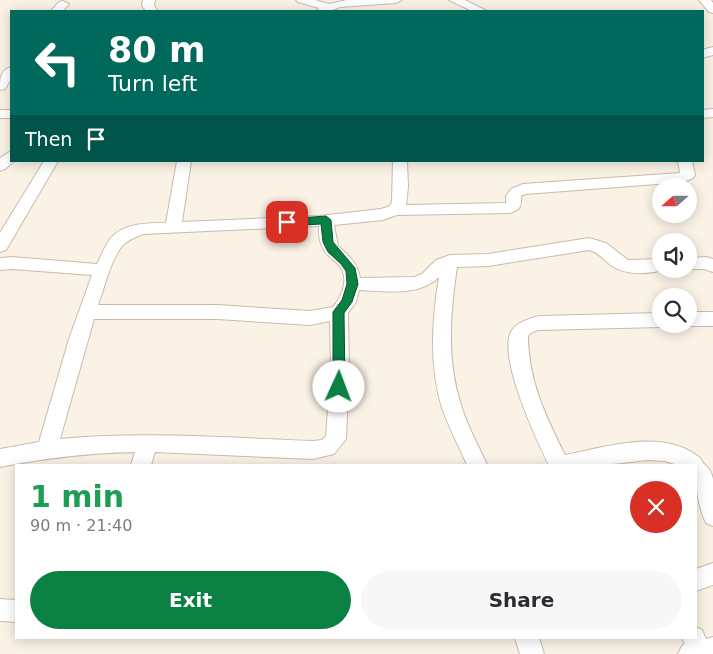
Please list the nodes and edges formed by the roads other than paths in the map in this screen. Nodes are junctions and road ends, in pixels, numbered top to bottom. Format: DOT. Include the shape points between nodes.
graph roads {
  1 [pos="302,0"];
  2 [pos="396,0"];
  3 [pos="455,0"];
  4 [pos="705,0"];
  5 [pos="325,9"];
  6 [pos="479,10"];
  7 [pos="713,10"];
  8 [pos="10,72"];
  9 [pos="0,86"];
  10 [pos="10,157"];
  11 [pos="50,162"];
  12 [pos="184,162"];
  13 [pos="400,162"];
  14 [pos="685,162"];
  15 [pos="0,166"];
  16 [pos="396,210"];
  17 [pos="326,220"];
  18 [pos="173,227"];
  19 [pos="0,246"];
  20 [pos="450,261"];
  21 [pos="0,264"];
  22 [pos="697,264"];
  23 [pos="652,265"];
  24 [pos="713,266"];
  25 [pos="102,270"];
  26 [pos="353,284"];
  27 [pos="88,312"];
  28 [pos="339,312"];
  29 [pos="713,319"];
  30 [pos="652,320"];
  31 [pos="697,320"];
  32 [pos="148,443"];
  33 [pos="47,449"];
  34 [pos="0,458"];
  35 [pos="617,460"];
  36 [pos="141,464"];
  37 [pos="477,464"];
  38 [pos="559,464"];
  39 [pos="571,464"];
  40 [pos="693,464"];
  41 [pos="701,470"];
  42 [pos="713,516"];
  43 [pos="713,574"];
  44 [pos="697,580"];
  45 [pos="0,610"];
  46 [pos="15,611"];
  47 [pos="527,639"];
  48 [pos="532,654"];
  1 -- 5 [label="street"];
  2 -- 5 [label="street" via="338,4"];
  3 -- 6 [label="street"];
  4 -- 7 [label="street"];
  8 -- 9 [label="street"];
  10 -- 15 [label="street"];
  11 -- 19 [label="street"];
  12 -- 18 [label="street"];
  13 -- 16 [label="street" via="400,202"];
  14 -- 16 [label="street" via="688,175 684,177 523,189 513,196 514,205 502,210"];
  16 -- 17 [label="street" via="371,217"];
  17 -- 18 [label="street"];
  17 -- 26 [label="street" via="328,242 351,270"];
  18 -- 25 [label="street" via="142,230 124,236 116,243"];
  20 -- 23 [label="street" via="488,260 590,244 605,249 620,264"];
  20 -- 26 [label="street" via="417,283"];
  20 -- 37 [label="street" via="441,316 442,364 450,403"];
  21 -- 25 [label="street"];
  22 -- 24 [label="street"];
  25 -- 27 [label="street"];
  26 -- 28 [label="street" via="347,302"];
  27 -- 28 [label="street" via="207,312 310,318"];
  27 -- 33 [label="street"];
  28 -- 32 [label="street" via="336,439 327,448"];
  29 -- 31 [label="street"];
  30 -- 38 [label="street" via="539,323 526,327 519,334 518,349 527,388 538,422"];
  32 -- 33 [label="street"];
  32 -- 36 [label="street"];
  33 -- 34 [label="street"];
  35 -- 39 [label="street"];
  35 -- 40 [label="street" via="660,451 684,457"];
  41 -- 42 [label="street"];
  43 -- 44 [label="street"];
  45 -- 46 [label="street"];
  47 -- 48 [label="street"];
}
